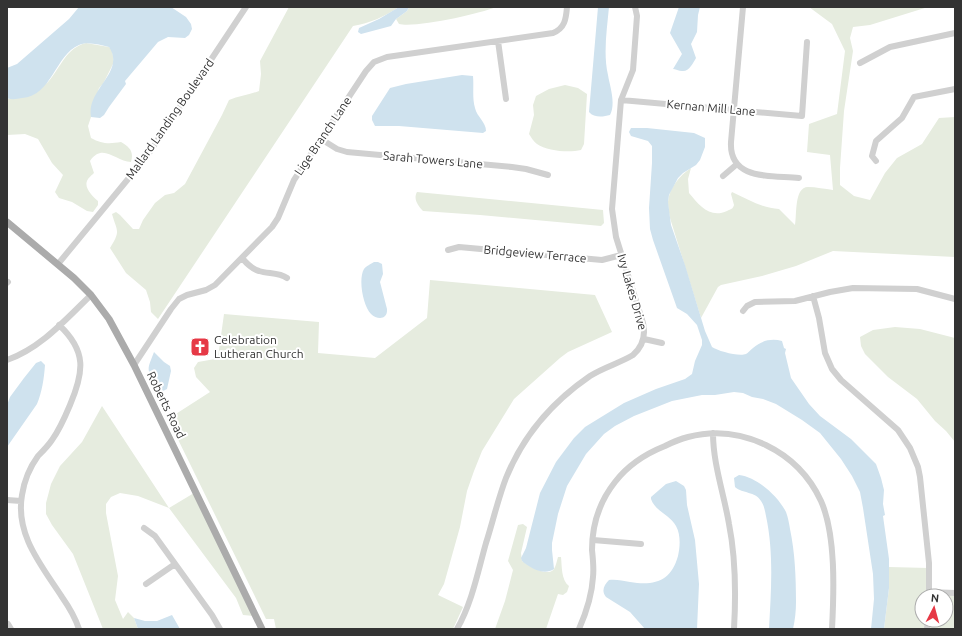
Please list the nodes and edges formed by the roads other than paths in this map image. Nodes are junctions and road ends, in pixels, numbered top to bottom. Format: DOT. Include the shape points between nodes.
graph roads {
  1 [pos="246,7"];
  2 [pos="567,7"];
  3 [pos="635,7"];
  4 [pos="743,7"];
  5 [pos="955,33"];
  6 [pos="498,41"];
  7 [pos="808,42"];
  8 [pos="860,63"];
  9 [pos="955,89"];
  10 [pos="506,99"];
  11 [pos="621,100"];
  12 [pos="734,110"];
  13 [pos="321,139"];
  14 [pos="876,162"];
  15 [pos="737,164"];
  16 [pos="548,175"];
  17 [pos="723,176"];
  18 [pos="799,178"];
  19 [pos="7,222"];
  20 [pos="448,250"];
  21 [pos="621,255"];
  22 [pos="242,258"];
  23 [pos="58,264"];
  24 [pos="287,278"];
  25 [pos="91,295"];
  26 [pos="813,296"];
  27 [pos="955,299"];
  28 [pos="743,311"];
  29 [pos="59,325"];
  30 [pos="644,339"];
  31 [pos="662,343"];
  32 [pos="7,360"];
  33 [pos="134,365"];
  34 [pos="713,433"];
  35 [pos="7,500"];
  36 [pos="21,501"];
  37 [pos="144,528"];
  38 [pos="593,540"];
  39 [pos="641,544"];
  40 [pos="175,564"];
  41 [pos="146,584"];
  42 [pos="929,588"];
  43 [pos="581,628"];
  44 [pos="79,629"];
  45 [pos="220,629"];
  46 [pos="262,629"];
  47 [pos="457,629"];
  48 [pos="734,629"];
  49 [pos="832,629"];
  1 -- 23 [label="street, Mallard Landing Boulevard" via="148,154"];
  2 -- 6 [label="street, Lige Branch Lane" via="565,22 555,32"];
  3 -- 11 [label="street, Ivy Lakes Drive" via="637,16 632,70"];
  4 -- 12 [label="street"];
  5 -- 8 [label="street" via="890,47"];
  6 -- 10 [label="street"];
  6 -- 13 [label="street, Lige Branch Lane" via="388,57 374,62"];
  7 -- 12 [label="street, Kernan Mill Lane" via="802,116"];
  9 -- 14 [label="street" via="914,97 902,118 876,141 872,156"];
  11 -- 12 [label="street, Kernan Mill Lane"];
  11 -- 21 [label="street, Ivy Lakes Drive" via="612,209"];
  12 -- 15 [label="street" via="731,148"];
  13 -- 16 [label="street, Sarah Towers Lane" via="347,152 512,167"];
  13 -- 22 [label="street, Lige Branch Lane" via="294,180 276,221"];
  15 -- 17 [label="street"];
  15 -- 18 [label="street" via="746,171 756,174"];
  19 -- 23 [label="main road, Roberts Road"];
  20 -- 21 [label="street, Bridgeview Terrace" via="459,247 597,260"];
  21 -- 30 [label="street, Ivy Lakes Drive" via="644,323"];
  22 -- 24 [label="street" via="256,270"];
  22 -- 33 [label="street, Lige Branch Lane" via="211,288 179,299"];
  23 -- 25 [label="main road, Roberts Road"];
  25 -- 29 [label="street"];
  25 -- 33 [label="main road, Roberts Road" via="117,332"];
  26 -- 27 [label="street" via="841,289 907,288"];
  26 -- 28 [label="street" via="795,301 755,302"];
  26 -- 42 [label="street" via="825,353 832,369 898,430 914,458 920,477 929,562"];
  29 -- 32 [label="street" via="34,347"];
  29 -- 36 [label="street" via="71,337 78,352 81,366 79,382 56,434 29,473"];
  30 -- 31 [label="street"];
  30 -- 47 [label="street, Ivy Lakes Drive" via="634,355 592,375 572,389 544,416 526,440 504,483 468,603"];
  33 -- 46 [label="main road, Roberts Road"];
  34 -- 38 [label="street" via="679,440 649,453 629,466 614,482 602,502 595,521"];
  34 -- 48 [label="street" via="713,451 729,521 734,559"];
  34 -- 49 [label="street" via="743,436 768,445 793,462 811,483 824,508 828,527 833,575"];
  35 -- 36 [label="street"];
  36 -- 44 [label="street" via="21,519 28,543 72,612"];
  37 -- 40 [label="street" via="155,536"];
  38 -- 39 [label="street"];
  38 -- 43 [label="street" via="592,588"];
  40 -- 41 [label="street"];
  40 -- 45 [label="street"];
}
